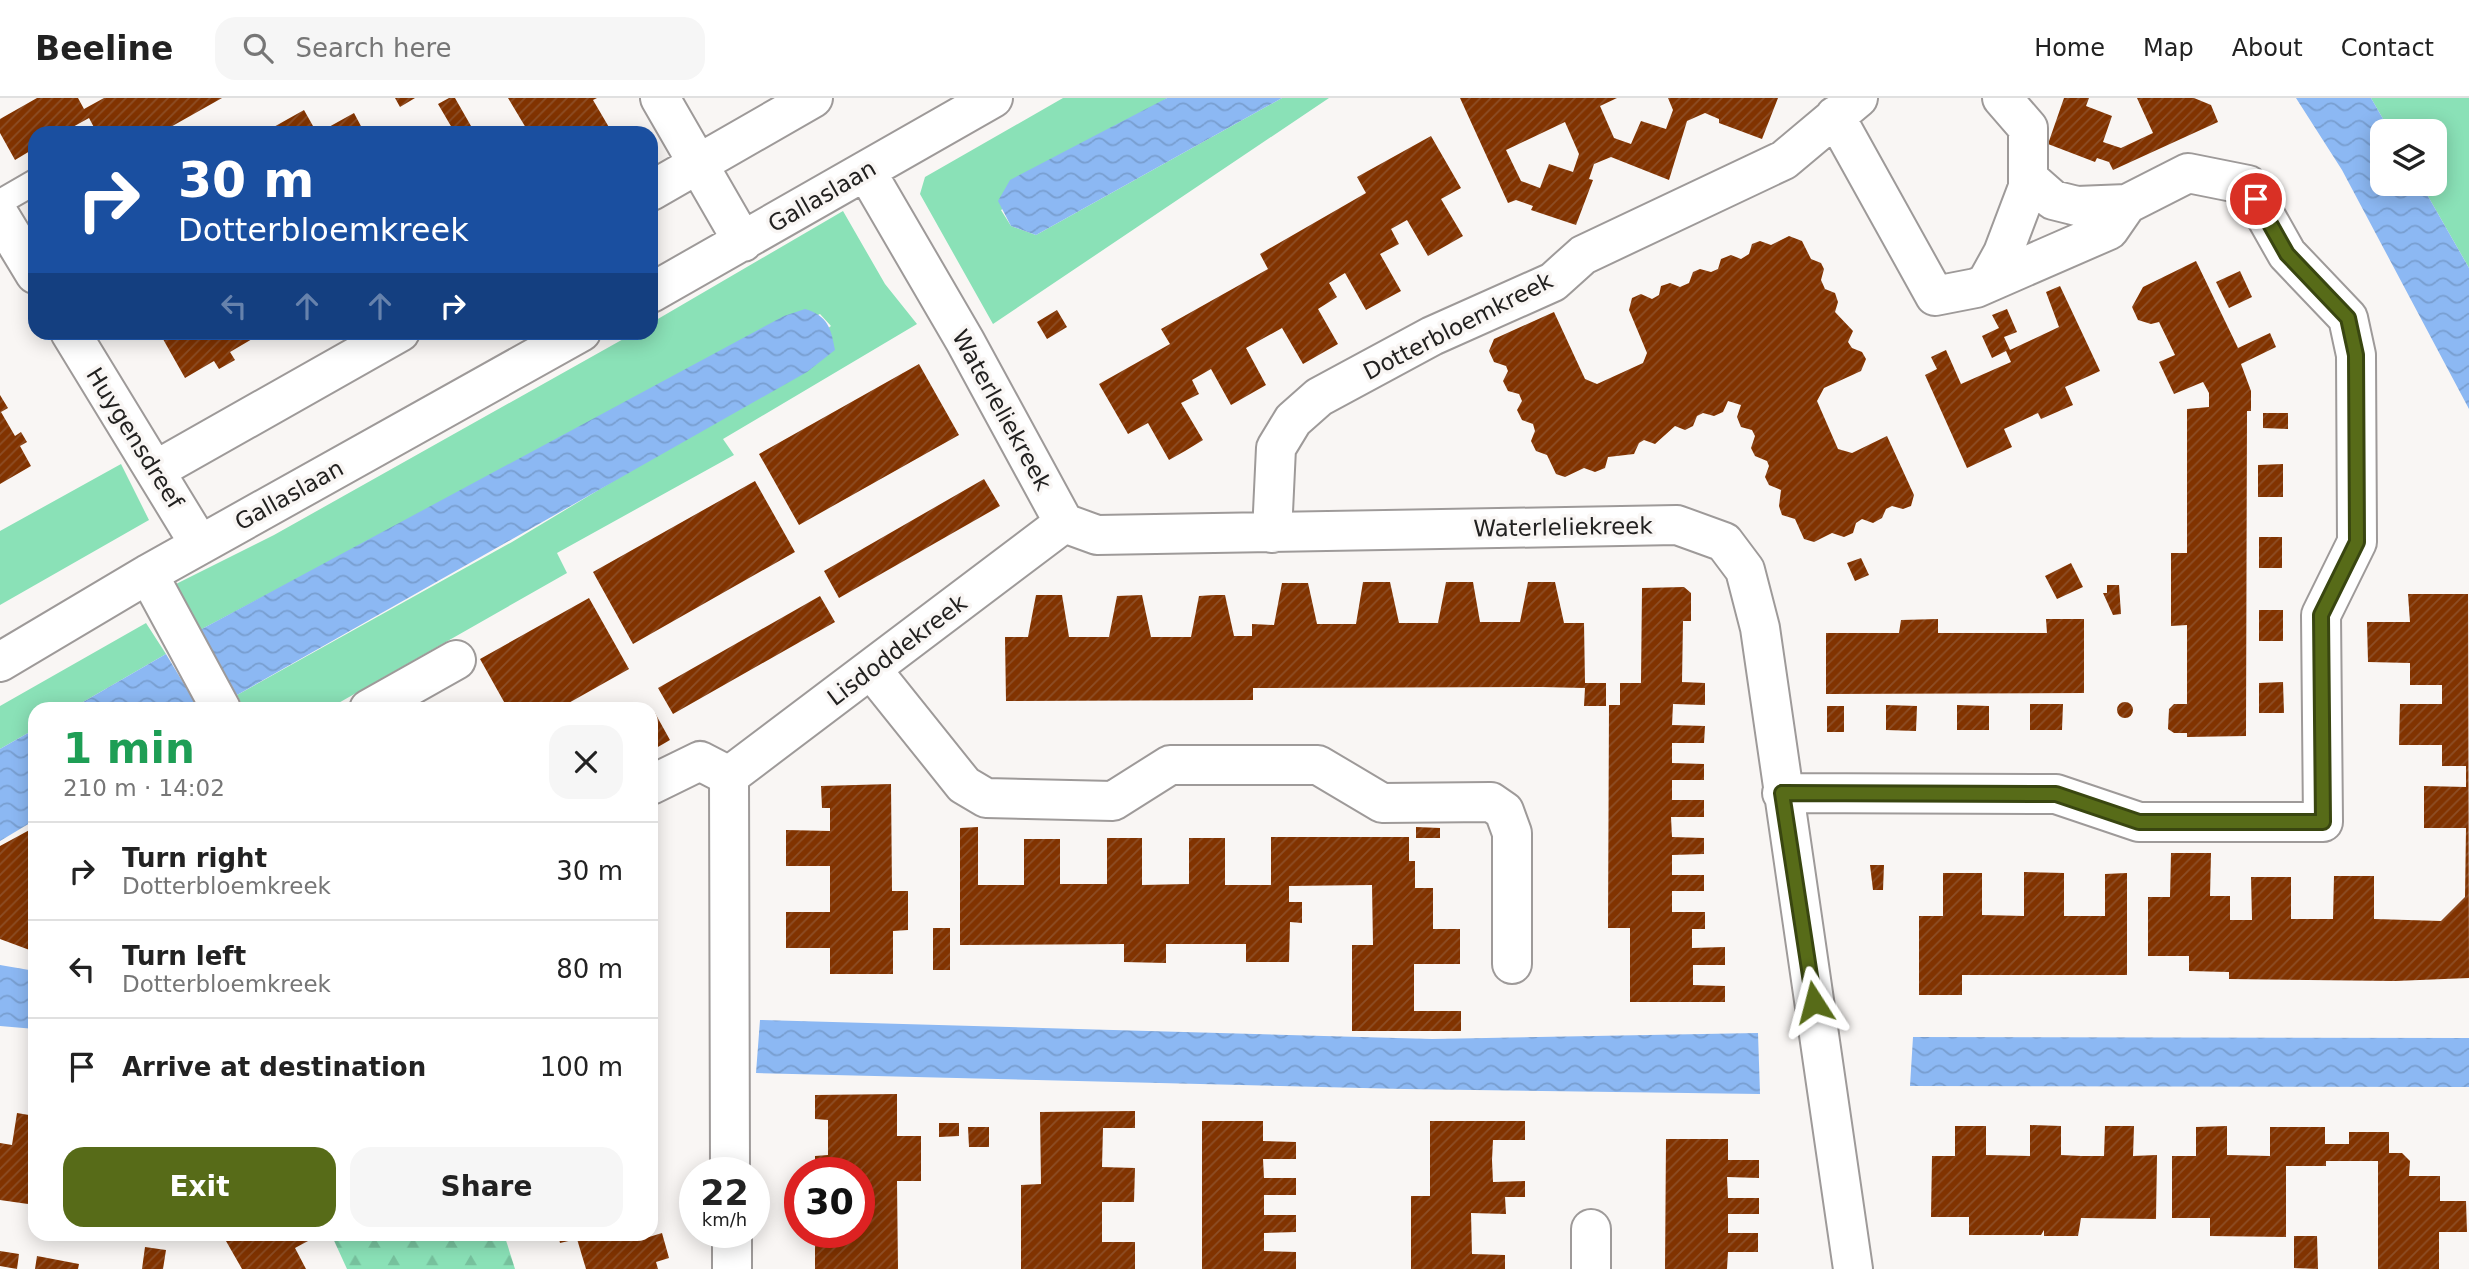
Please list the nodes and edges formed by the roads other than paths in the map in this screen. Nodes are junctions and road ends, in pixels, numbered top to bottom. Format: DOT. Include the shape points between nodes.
graph roads {
  1 [pos="660,98"];
  2 [pos="813,98"];
  3 [pos="993,98"];
  4 [pos="2002,98"];
  5 [pos="1846,107"];
  6 [pos="697,165"];
  7 [pos="866,171"];
  8 [pos="2028,178"];
  9 [pos="28,186"];
  10 [pos="658,187"];
  11 [pos="0,202"];
  12 [pos="2127,204"];
  13 [pos="0,216"];
  14 [pos="743,242"];
  15 [pos="28,262"];
  16 [pos="1987,282"];
  17 [pos="658,289"];
  18 [pos="75,340"];
  19 [pos="386,340"];
  20 [pos="567,340"];
  21 [pos="156,470"];
  22 [pos="1064,523"];
  23 [pos="1272,533"];
  24 [pos="200,545"];
  25 [pos="148,574"];
  26 [pos="456,660"];
  27 [pos="0,662"];
  28 [pos="871,669"];
  29 [pos="217,702"];
  30 [pos="381,702"];
  31 [pos="729,776"];
  32 [pos="658,782"];
  33 [pos="1782,793"];
  34 [pos="1512,964"];
  35 [pos="730,1157"];
  36 [pos="1591,1229"];
  37 [pos="732,1248"];
  38 [pos="732,1269"];
  39 [pos="1591,1269"];
  40 [pos="1853,1269"];
  1 -- 6 [label="street"];
  2 -- 6 [label="street"];
  3 -- 7 [label="street, Gallaslaan"];
  4 -- 8 [label="street" via="2028,128"];
  5 -- 16 [label="street, Dotterbloemkreek" via="1935,296"];
  5 -- 23 [label="street, Dotterbloemkreek" via="1784,160 1583,255 1552,282 1432,337 1319,397 1293,420 1276,448"];
  6 -- 10 [label="street"];
  6 -- 14 [label="street"];
  7 -- 14 [label="street, Gallaslaan"];
  7 -- 22 [label="street, Waterleliekreek"];
  8 -- 12 [label="street, Dotterbloemkreek" via="2053,200 2077,206"];
  8 -- 16 [label="street" via="2003,253"];
  9 -- 11 [label="lane"];
  12 -- 16 [label="street, Dotterbloemkreek" via="2109,230"];
  12 -- 33 [label="street, Dotterbloemkreek" via="2188,173 2248,185 2287,254 2348,318 2356,355 2357,542 2321,615 2323,822 2139,822 2056,794"];
  13 -- 15 [label="street"];
  14 -- 17 [label="street, Gallaslaan"];
  18 -- 21 [label="street, Huygensdreef"];
  19 -- 21 [label="street"];
  20 -- 24 [label="street, Gallaslaan"];
  21 -- 24 [label="street, Huygensdreef"];
  22 -- 23 [label="street, Waterleliekreek" via="1097,535"];
  22 -- 28 [label="street, Lisdoddekreek"];
  23 -- 33 [label="street, Waterleliekreek" via="1676,525 1724,542 1745,570 1760,628"];
  24 -- 25 [label="street, Gallaslaan"];
  25 -- 27 [label="street, Gallaslaan"];
  25 -- 29 [label="street"];
  26 -- 30 [label="street"];
  28 -- 31 [label="street, Lisdoddekreek"];
  28 -- 34 [label="street" via="964,785 986,798 1113,801 1170,765 1318,765 1382,803 1491,802 1504,811 1512,832"];
  31 -- 32 [label="street" via="700,761"];
  31 -- 35 [label="street"];
  33 -- 40 [label="street, Waterleliekreek"];
  36 -- 39 [label="street"];
  37 -- 38 [label="street"];
}
